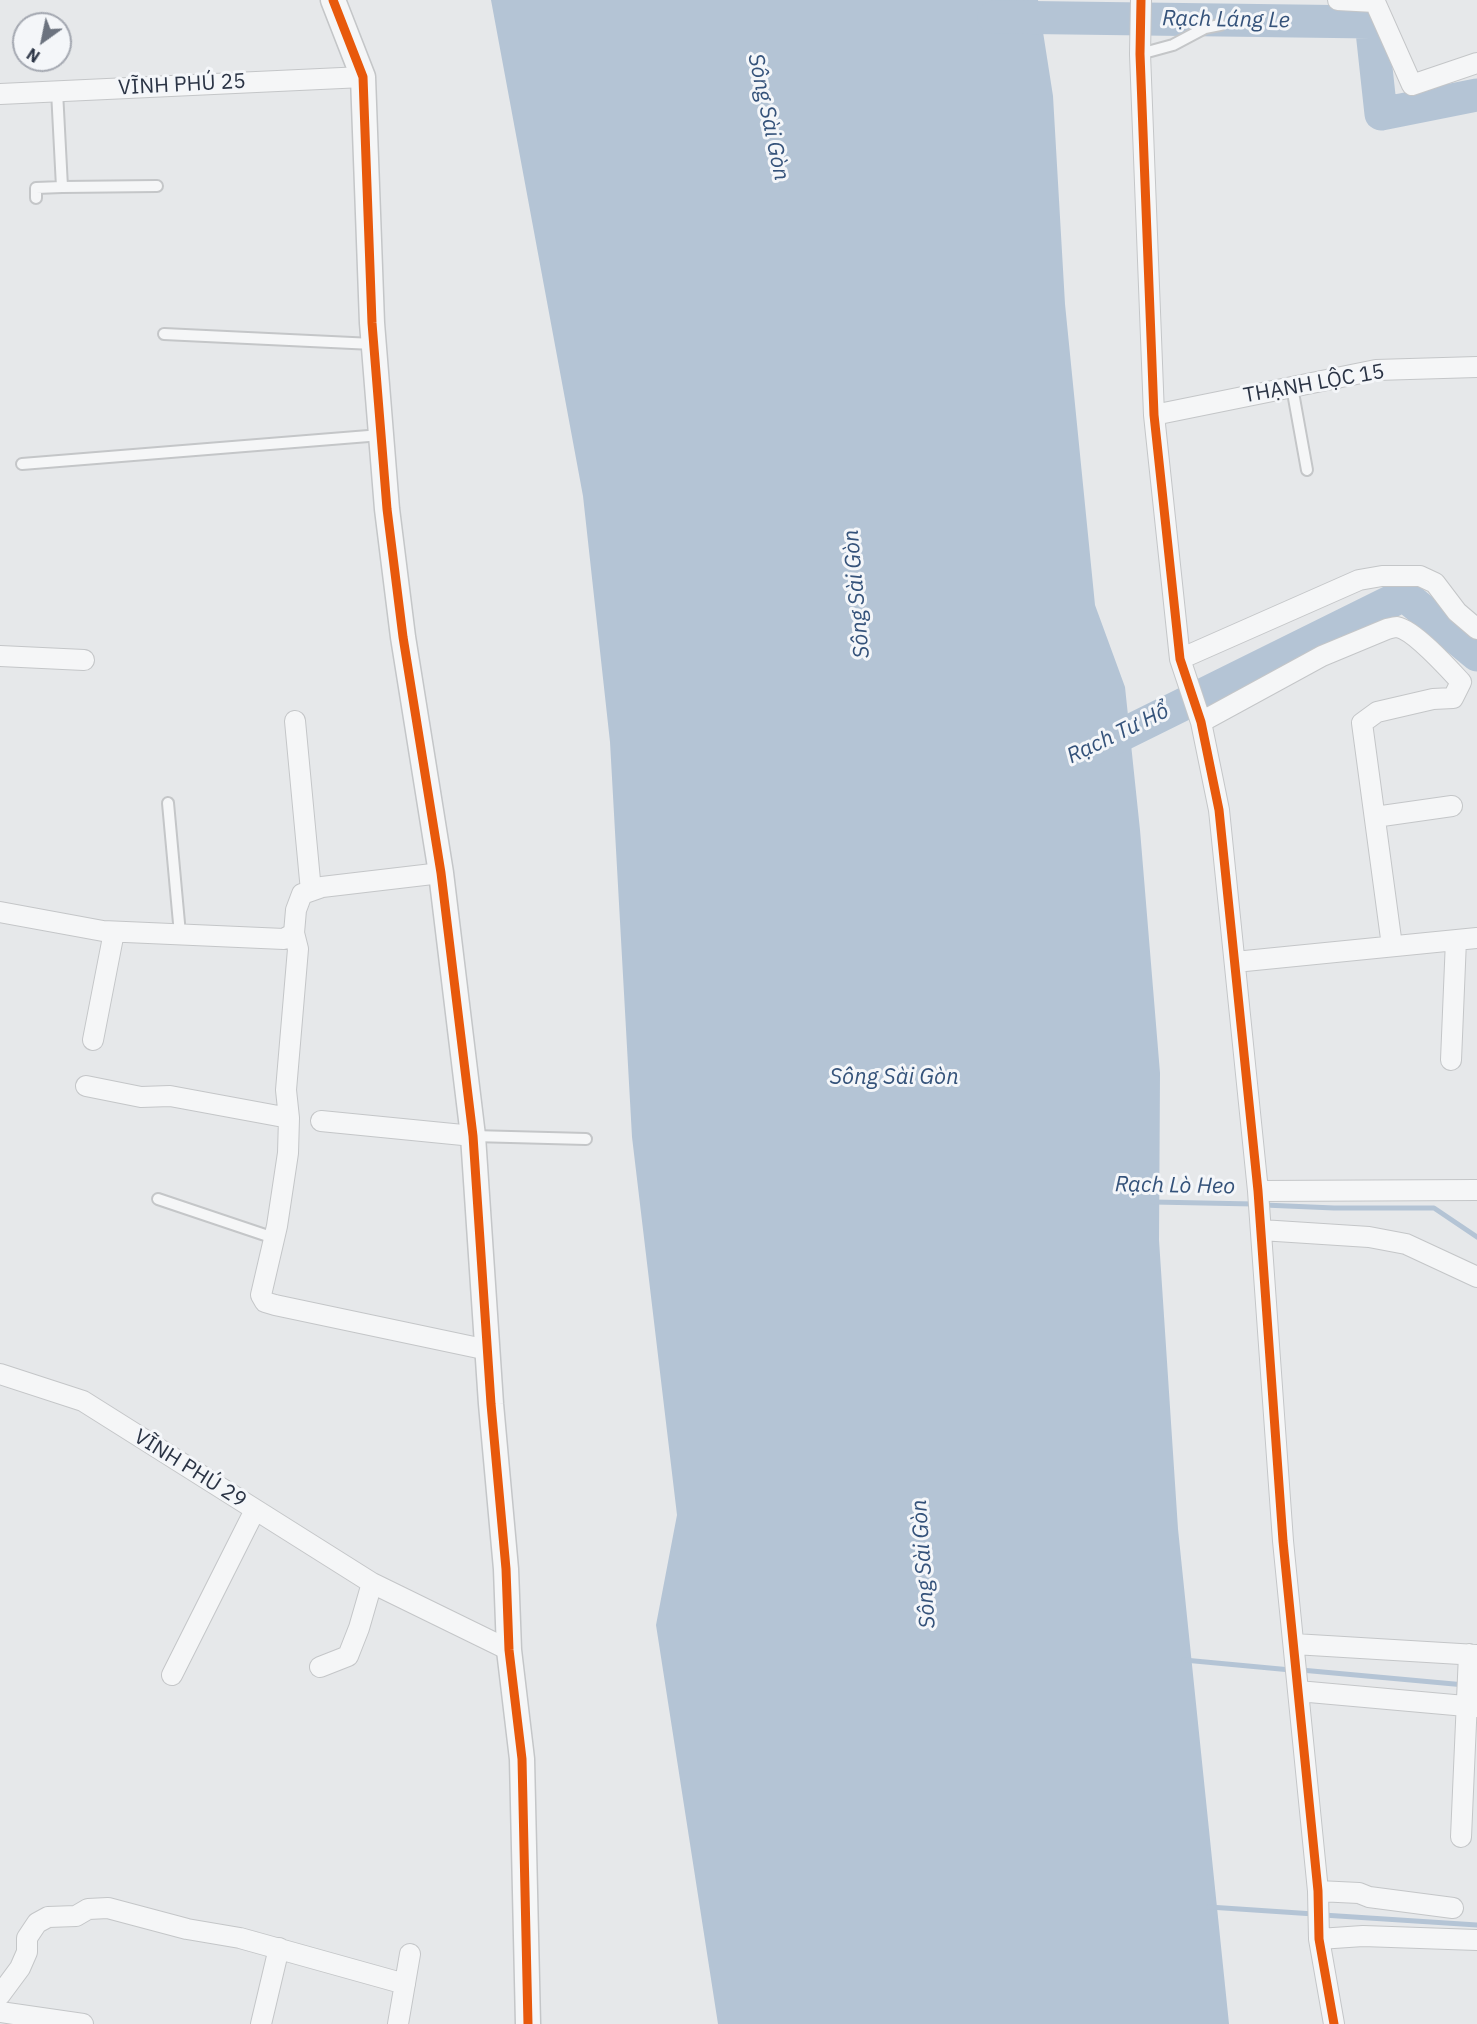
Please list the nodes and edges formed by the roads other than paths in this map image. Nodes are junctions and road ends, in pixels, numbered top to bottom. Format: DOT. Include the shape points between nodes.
graph roads {
  1 [pos="333,0"];
  2 [pos="1142,0"];
  3 [pos="1338,0"];
  4 [pos="1376,1"];
  5 [pos="1220,25"];
  6 [pos="1140,54"];
  7 [pos="1477,63"];
  8 [pos="363,76"];
  9 [pos="57,91"];
  10 [pos="0,94"];
  11 [pos="157,186"];
  12 [pos="62,187"];
  13 [pos="36,198"];
  14 [pos="164,334"];
  15 [pos="373,344"];
  16 [pos="1477,369"];
  17 [pos="1292,387"];
  18 [pos="1154,415"];
  19 [pos="381,435"];
  20 [pos="22,464"];
  21 [pos="1307,470"];
  22 [pos="1477,629"];
  23 [pos="0,656"];
  24 [pos="84,660"];
  25 [pos="1182,665"];
  26 [pos="1469,682"];
  27 [pos="1199,717"];
  28 [pos="295,721"];
  29 [pos="168,803"];
  30 [pos="1452,806"];
  31 [pos="1375,818"];
  32 [pos="441,873"];
  33 [pos="310,891"];
  34 [pos="0,912"];
  35 [pos="114,932"];
  36 [pos="294,933"];
  37 [pos="180,934"];
  38 [pos="1471,937"];
  39 [pos="1392,946"];
  40 [pos="1235,962"];
  41 [pos="93,1040"];
  42 [pos="1451,1060"];
  43 [pos="86,1086"];
  44 [pos="289,1118"];
  45 [pos="321,1121"];
  46 [pos="473,1136"];
  47 [pos="586,1139"];
  48 [pos="1477,1190"];
  49 [pos="1258,1192"];
  50 [pos="158,1199"];
  51 [pos="1261,1224"];
  52 [pos="274,1238"];
  53 [pos="1477,1276"];
  54 [pos="488,1350"];
  55 [pos="0,1374"];
  56 [pos="255,1510"];
  57 [pos="372,1583"];
  58 [pos="509,1642"];
  59 [pos="1294,1651"];
  60 [pos="1471,1661"];
  61 [pos="320,1667"];
  62 [pos="172,1676"];
  63 [pos="1298,1687"];
  64 [pos="1470,1704"];
  65 [pos="1461,1837"];
  66 [pos="1318,1897"];
  67 [pos="1453,1908"];
  68 [pos="1319,1933"];
  69 [pos="1477,1940"];
  70 [pos="279,1948"];
  71 [pos="410,1954"];
  72 [pos="405,1984"];
  73 [pos="0,1995"];
  74 [pos="0,2012"];
  75 [pos="83,2024"];
  76 [pos="261,2024"];
  77 [pos="398,2024"];
  78 [pos="528,2024"];
  79 [pos="1334,2024"];
  1 -- 8 [label="street"];
  2 -- 6 [label="street"];
  3 -- 4 [label="street"];
  4 -- 7 [label="street" via="1412,85"];
  5 -- 6 [label="lane"];
  6 -- 18 [label="street"];
  8 -- 9 [label="street, VĨNH PHÚ 25"];
  8 -- 15 [label="street"];
  9 -- 10 [label="street, VĨNH PHÚ 25"];
  9 -- 12 [label="lane"];
  11 -- 12 [label="lane"];
  12 -- 13 [label="lane" via="36,188"];
  14 -- 15 [label="lane"];
  15 -- 19 [label="street"];
  16 -- 17 [label="street, THẠNH LỘC 15" via="1376,370"];
  17 -- 18 [label="street, THẠNH LỘC 15"];
  17 -- 21 [label="lane"];
  18 -- 25 [label="street"];
  19 -- 20 [label="lane"];
  19 -- 32 [label="street" via="404,637"];
  22 -- 25 [label="street" via="1457,612 1435,583 1420,576 1382,576 1359,580"];
  23 -- 24 [label="street"];
  25 -- 27 [label="street"];
  26 -- 27 [label="street" via="1397,627 1322,656"];
  26 -- 31 [label="street" via="1453,698 1377,712 1362,723"];
  27 -- 40 [label="street" via="1220,810"];
  28 -- 33 [label="street"];
  29 -- 37 [label="lane"];
  30 -- 31 [label="street"];
  31 -- 39 [label="street"];
  32 -- 33 [label="street"];
  32 -- 46 [label="street"];
  33 -- 36 [label="street" via="302,894"];
  34 -- 35 [label="street"];
  35 -- 37 [label="street"];
  35 -- 41 [label="street"];
  36 -- 37 [label="street" via="284,939"];
  36 -- 44 [label="street" via="298,950 286,1090"];
  38 -- 39 [label="street"];
  38 -- 42 [label="street"];
  39 -- 40 [label="street"];
  40 -- 49 [label="street"];
  43 -- 44 [label="street" via="141,1097 170,1095"];
  44 -- 52 [label="street" via="288,1153"];
  45 -- 46 [label="street"];
  46 -- 47 [label="lane"];
  46 -- 54 [label="street"];
  48 -- 49 [label="street"];
  49 -- 51 [label="street"];
  50 -- 52 [label="lane"];
  51 -- 53 [label="street" via="1406,1244"];
  51 -- 59 [label="street"];
  52 -- 54 [label="street" via="261,1294 265,1302"];
  54 -- 58 [label="street"];
  55 -- 56 [label="street, VĨNH PHÚ 29" via="83,1401"];
  56 -- 57 [label="street, VĨNH PHÚ 29"];
  56 -- 62 [label="street"];
  57 -- 58 [label="street, VĨNH PHÚ 29"];
  57 -- 61 [label="street" via="348,1656"];
  58 -- 78 [label="street" via="522,1759"];
  59 -- 60 [label="street"];
  59 -- 63 [label="street"];
  60 -- 64 [label="street"];
  63 -- 64 [label="street"];
  63 -- 66 [label="street"];
  64 -- 65 [label="street"];
  66 -- 67 [label="street" via="1359,1893"];
  66 -- 68 [label="street"];
  68 -- 69 [label="street"];
  68 -- 79 [label="street"];
  70 -- 72 [label="street"];
  70 -- 73 [label="street" via="108,1908 88,1909 76,1916 48,1917 37,1923 27,1938 27,1952 20,1968"];
  70 -- 76 [label="street"];
  71 -- 72 [label="street"];
  72 -- 77 [label="street"];
  74 -- 75 [label="street"];
}
